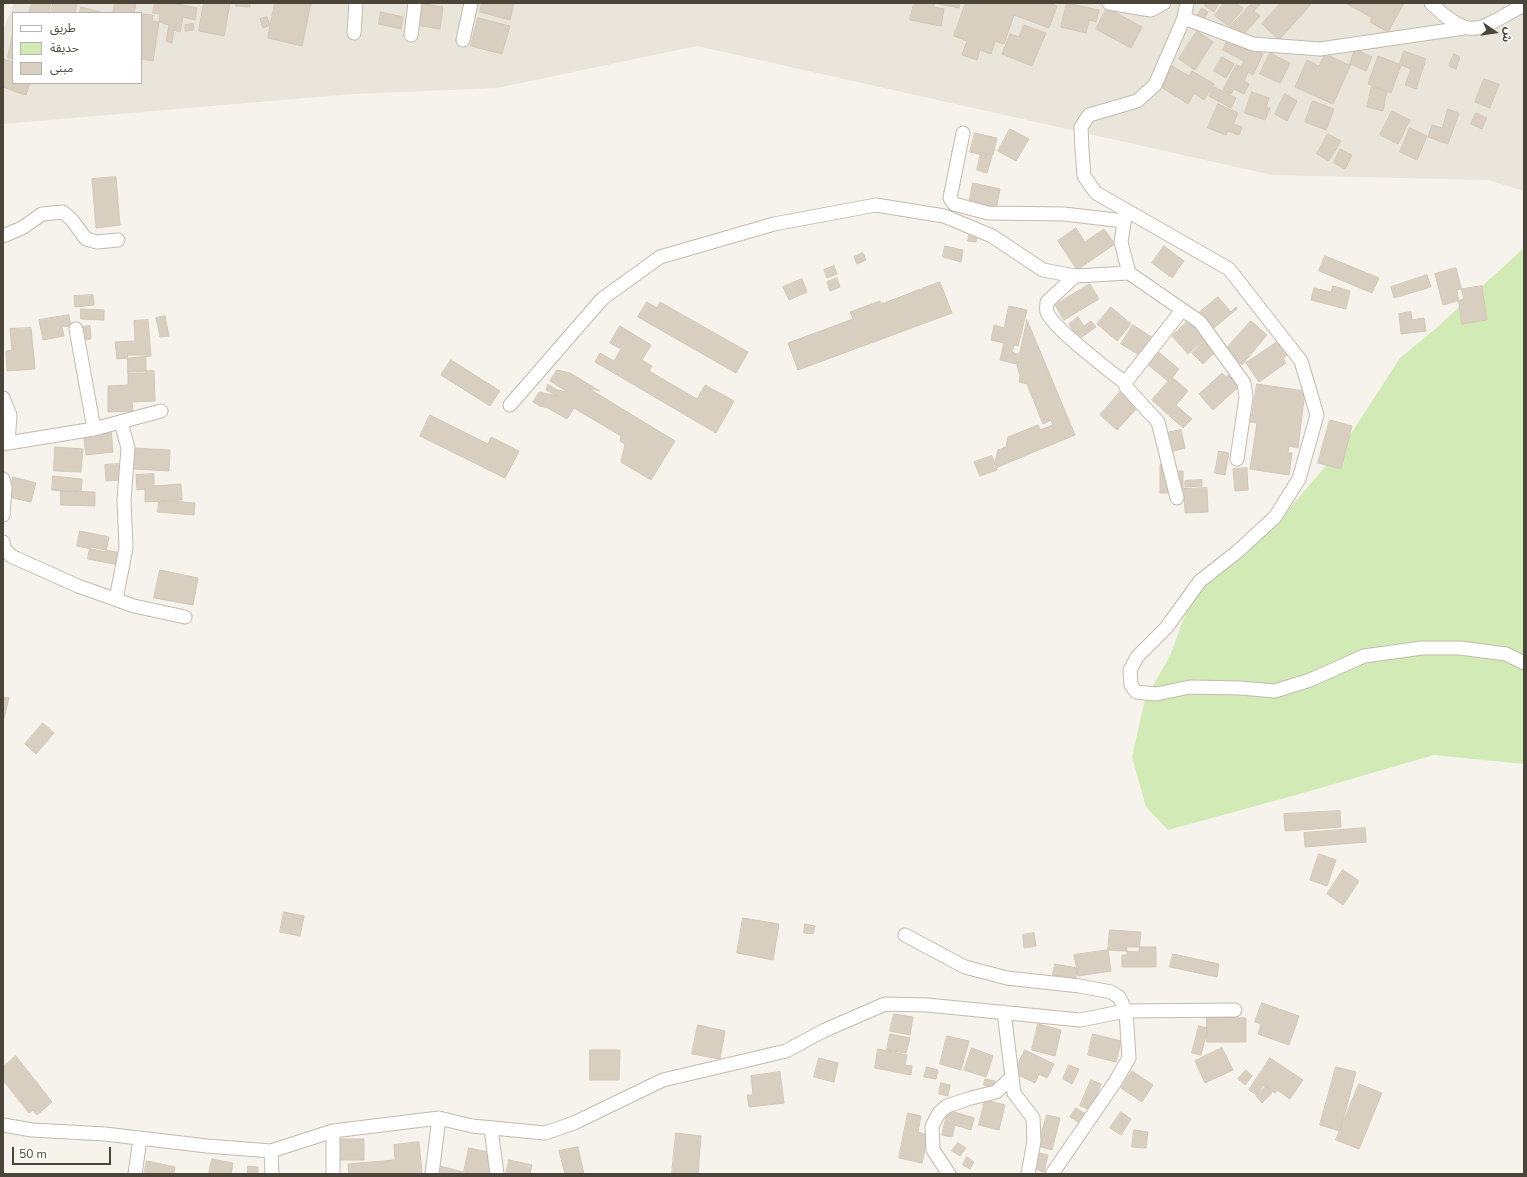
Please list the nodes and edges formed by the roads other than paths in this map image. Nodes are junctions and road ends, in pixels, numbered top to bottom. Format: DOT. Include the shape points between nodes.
graph roads {
  1 [pos="356,3"];
  2 [pos="415,3"];
  3 [pos="472,3"];
  4 [pos="1109,3"];
  5 [pos="1164,3"];
  6 [pos="1187,3"];
  7 [pos="1431,3"];
  8 [pos="1524,5"];
  9 [pos="1184,18"];
  10 [pos="1464,28"];
  11 [pos="354,33"];
  12 [pos="411,35"];
  13 [pos="463,40"];
  14 [pos="963,133"];
  15 [pos="1125,216"];
  16 [pos="3,236"];
  17 [pos="118,240"];
  18 [pos="1129,273"];
  19 [pos="1075,276"];
  20 [pos="1182,310"];
  21 [pos="76,329"];
  22 [pos="1125,383"];
  23 [pos="3,398"];
  24 [pos="510,405"];
  25 [pos="161,411"];
  26 [pos="121,422"];
  27 [pos="94,429"];
  28 [pos="5,443"];
  29 [pos="1237,459"];
  30 [pos="3,479"];
  31 [pos="1177,498"];
  32 [pos="3,515"];
  33 [pos="3,542"];
  34 [pos="116,600"];
  35 [pos="185,617"];
  36 [pos="1524,663"];
  37 [pos="904,935"];
  38 [pos="1235,1010"];
  39 [pos="1126,1011"];
  40 [pos="1004,1012"];
  41 [pos="1012,1077"];
  42 [pos="439,1118"];
  43 [pos="3,1126"];
  44 [pos="491,1128"];
  45 [pos="333,1131"];
  46 [pos="140,1139"];
  47 [pos="271,1151"];
  48 [pos="135,1174"];
  49 [pos="272,1174"];
  50 [pos="333,1174"];
  51 [pos="432,1174"];
  52 [pos="497,1174"];
  53 [pos="949,1174"];
  54 [pos="1028,1174"];
  55 [pos="1052,1174"];
  1 -- 11 [label="street"];
  2 -- 12 [label="street"];
  3 -- 13 [label="street"];
  4 -- 5 [label="street" via="1151,10"];
  6 -- 9 [label="street"];
  7 -- 10 [label="street" via="1447,18"];
  8 -- 10 [label="street" via="1496,21 1472,29"];
  9 -- 10 [label="street" via="1253,44 1320,49"];
  9 -- 15 [label="street" via="1155,85 1137,101 1089,115 1081,127 1084,176 1096,193"];
  14 -- 15 [label="street" via="950,198 954,204 988,213"];
  15 -- 18 [label="street" via="1121,242"];
  15 -- 36 [label="street" via="1229,269 1301,361 1317,415 1299,479 1275,517 1237,552 1200,580 1166,628 1137,657 1130,670 1131,685 1136,692 1156,694 1190,687 1275,691 1310,680 1364,656 1422,648 1460,648 1506,654"];
  16 -- 17 [label="street" via="22,228 42,214 63,212 86,239 97,242"];
  18 -- 19 [label="street"];
  18 -- 20 [label="street"];
  19 -- 22 [label="street" via="1047,302 1047,312 1084,350"];
  19 -- 24 [label="street" via="1043,270 992,236 944,216 876,205 774,224 660,257 602,299"];
  20 -- 22 [label="street"];
  20 -- 29 [label="street" via="1200,322 1244,383 1246,397"];
  21 -- 27 [label="street"];
  22 -- 31 [label="street" via="1158,422"];
  23 -- 28 [label="street" via="10,416"];
  25 -- 26 [label="street"];
  26 -- 27 [label="street"];
  26 -- 34 [label="street" via="128,448 124,500 126,548"];
  27 -- 28 [label="street"];
  30 -- 32 [label="street"];
  33 -- 34 [label="street" via="4,548 11,556"];
  34 -- 35 [label="street"];
  37 -- 39 [label="street" via="965,967 1007,978 1111,992 1119,997"];
  38 -- 39 [label="street"];
  39 -- 40 [label="street" via="1080,1020"];
  39 -- 55 [label="street" via="1129,1058"];
  40 -- 41 [label="street"];
  40 -- 44 [label="street" via="885,1004 823,1031 786,1051 663,1080 574,1123 545,1133"];
  41 -- 53 [label="street" via="996,1092 947,1106 939,1113 932,1126 933,1150"];
  41 -- 54 [label="street" via="1014,1093 1033,1118 1034,1140"];
  42 -- 44 [label="street"];
  42 -- 45 [label="street"];
  42 -- 51 [label="street"];
  43 -- 46 [label="street"];
  44 -- 52 [label="street"];
  45 -- 47 [label="street"];
  45 -- 50 [label="street"];
  46 -- 47 [label="street"];
  46 -- 48 [label="street"];
  47 -- 49 [label="street"];
}
